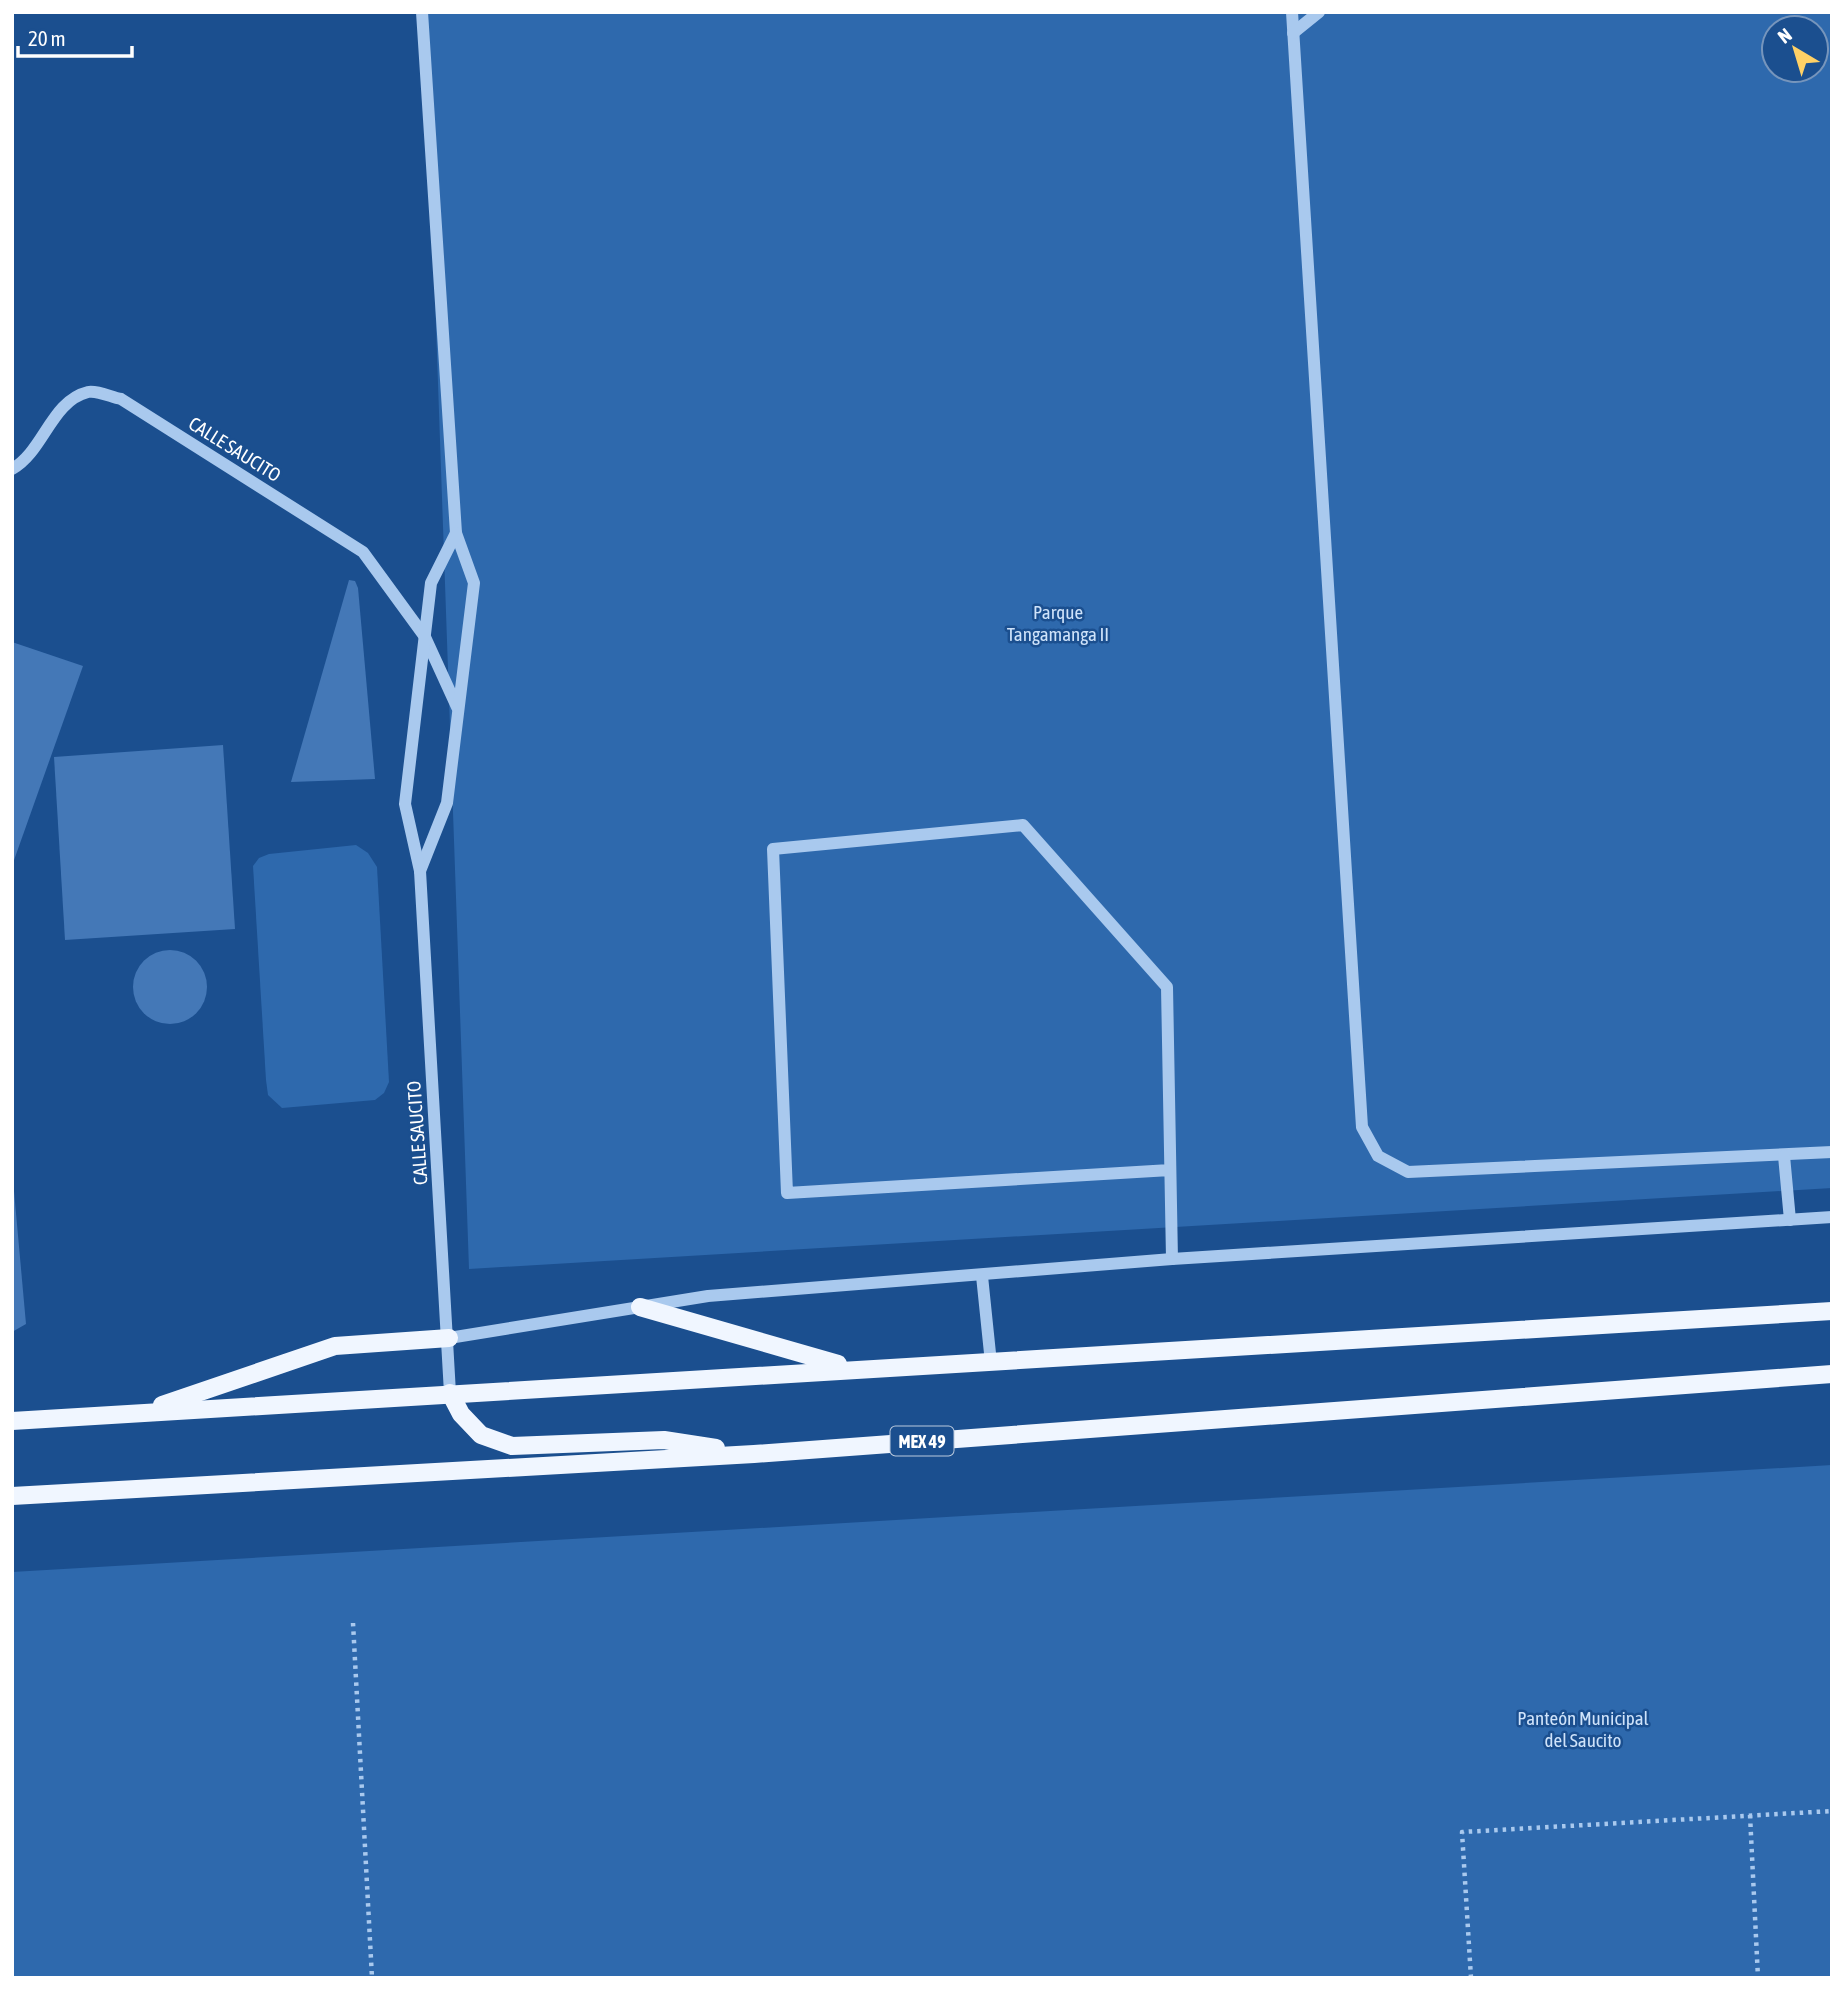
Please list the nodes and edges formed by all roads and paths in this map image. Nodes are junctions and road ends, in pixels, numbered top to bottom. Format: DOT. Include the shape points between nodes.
graph roads {
  1 [pos="422,12"];
  2 [pos="1292,12"];
  3 [pos="1319,12"];
  4 [pos="1293,33"];
  5 [pos="12,469"];
  6 [pos="456,533"];
  7 [pos="425,637"];
  8 [pos="457,707"];
  9 [pos="420,871"];
  10 [pos="1832,1152"];
  11 [pos="1784,1156"];
  12 [pos="1170,1170"];
  13 [pos="1832,1217"];
  14 [pos="1790,1220"];
  15 [pos="1172,1259"];
  16 [pos="982,1276"];
  17 [pos="640,1307"];
  18 [pos="1832,1311"];
  19 [pos="449,1338"];
  20 [pos="991,1363"];
  21 [pos="851,1368"];
  22 [pos="1832,1374"];
  23 [pos="450,1393"];
  24 [pos="139,1413"];
  25 [pos="12,1421"];
  26 [pos="754,1454"];
  27 [pos="12,1496"];
  28 [pos="354,1623"];
  29 [pos="1832,1811"];
  30 [pos="1751,1815"];
  31 [pos="372,1978"];
  32 [pos="1471,1978"];
  33 [pos="1758,1978"];
  1 -- 6 [label="street, CALLE SAUCITO"];
  2 -- 4 [label="street"];
  3 -- 4 [label="street"];
  4 -- 11 [label="street" via="1362,1127 1378,1156 1409,1172"];
  5 -- 7 [label="street, CALLE SAUCITO" via="25,461 67,402 90,391 121,399 363,552"];
  6 -- 7 [label="street, CALLE SAUCITO" via="431,583"];
  6 -- 8 [label="street, CALLE SAUCITO" via="474,583"];
  7 -- 8 [label="street, CALLE SAUCITO"];
  7 -- 9 [label="street, CALLE SAUCITO" via="405,804"];
  8 -- 9 [label="street, CALLE SAUCITO" via="447,803"];
  9 -- 19 [label="street, CALLE SAUCITO"];
  10 -- 11 [label="street"];
  11 -- 14 [label="street"];
  12 -- 12 [label="street" via="1167,987 1023,825 773,849 787,1193"];
  12 -- 15 [label="street"];
  13 -- 14 [label="street"];
  14 -- 15 [label="street"];
  15 -- 16 [label="street"];
  16 -- 17 [label="street" via="708,1296"];
  16 -- 20 [label="street"];
  17 -- 19 [label="street"];
  17 -- 21 [label="main road"];
  18 -- 20 [label="main road"];
  19 -- 23 [label="street, CALLE SAUCITO"];
  19 -- 24 [label="main road" via="335,1346"];
  20 -- 21 [label="main road"];
  21 -- 23 [label="main road"];
  22 -- 26 [label="main road, MEX 49"];
  23 -- 24 [label="main road"];
  23 -- 26 [label="main road" via="461,1414 481,1435 512,1446 664,1440"];
  24 -- 25 [label="main road"];
  26 -- 27 [label="main road, MEX 49"];
  28 -- 31 [label="path"];
  29 -- 30 [label="path"];
  30 -- 32 [label="path" via="1462,1832"];
  30 -- 33 [label="path"];
}
